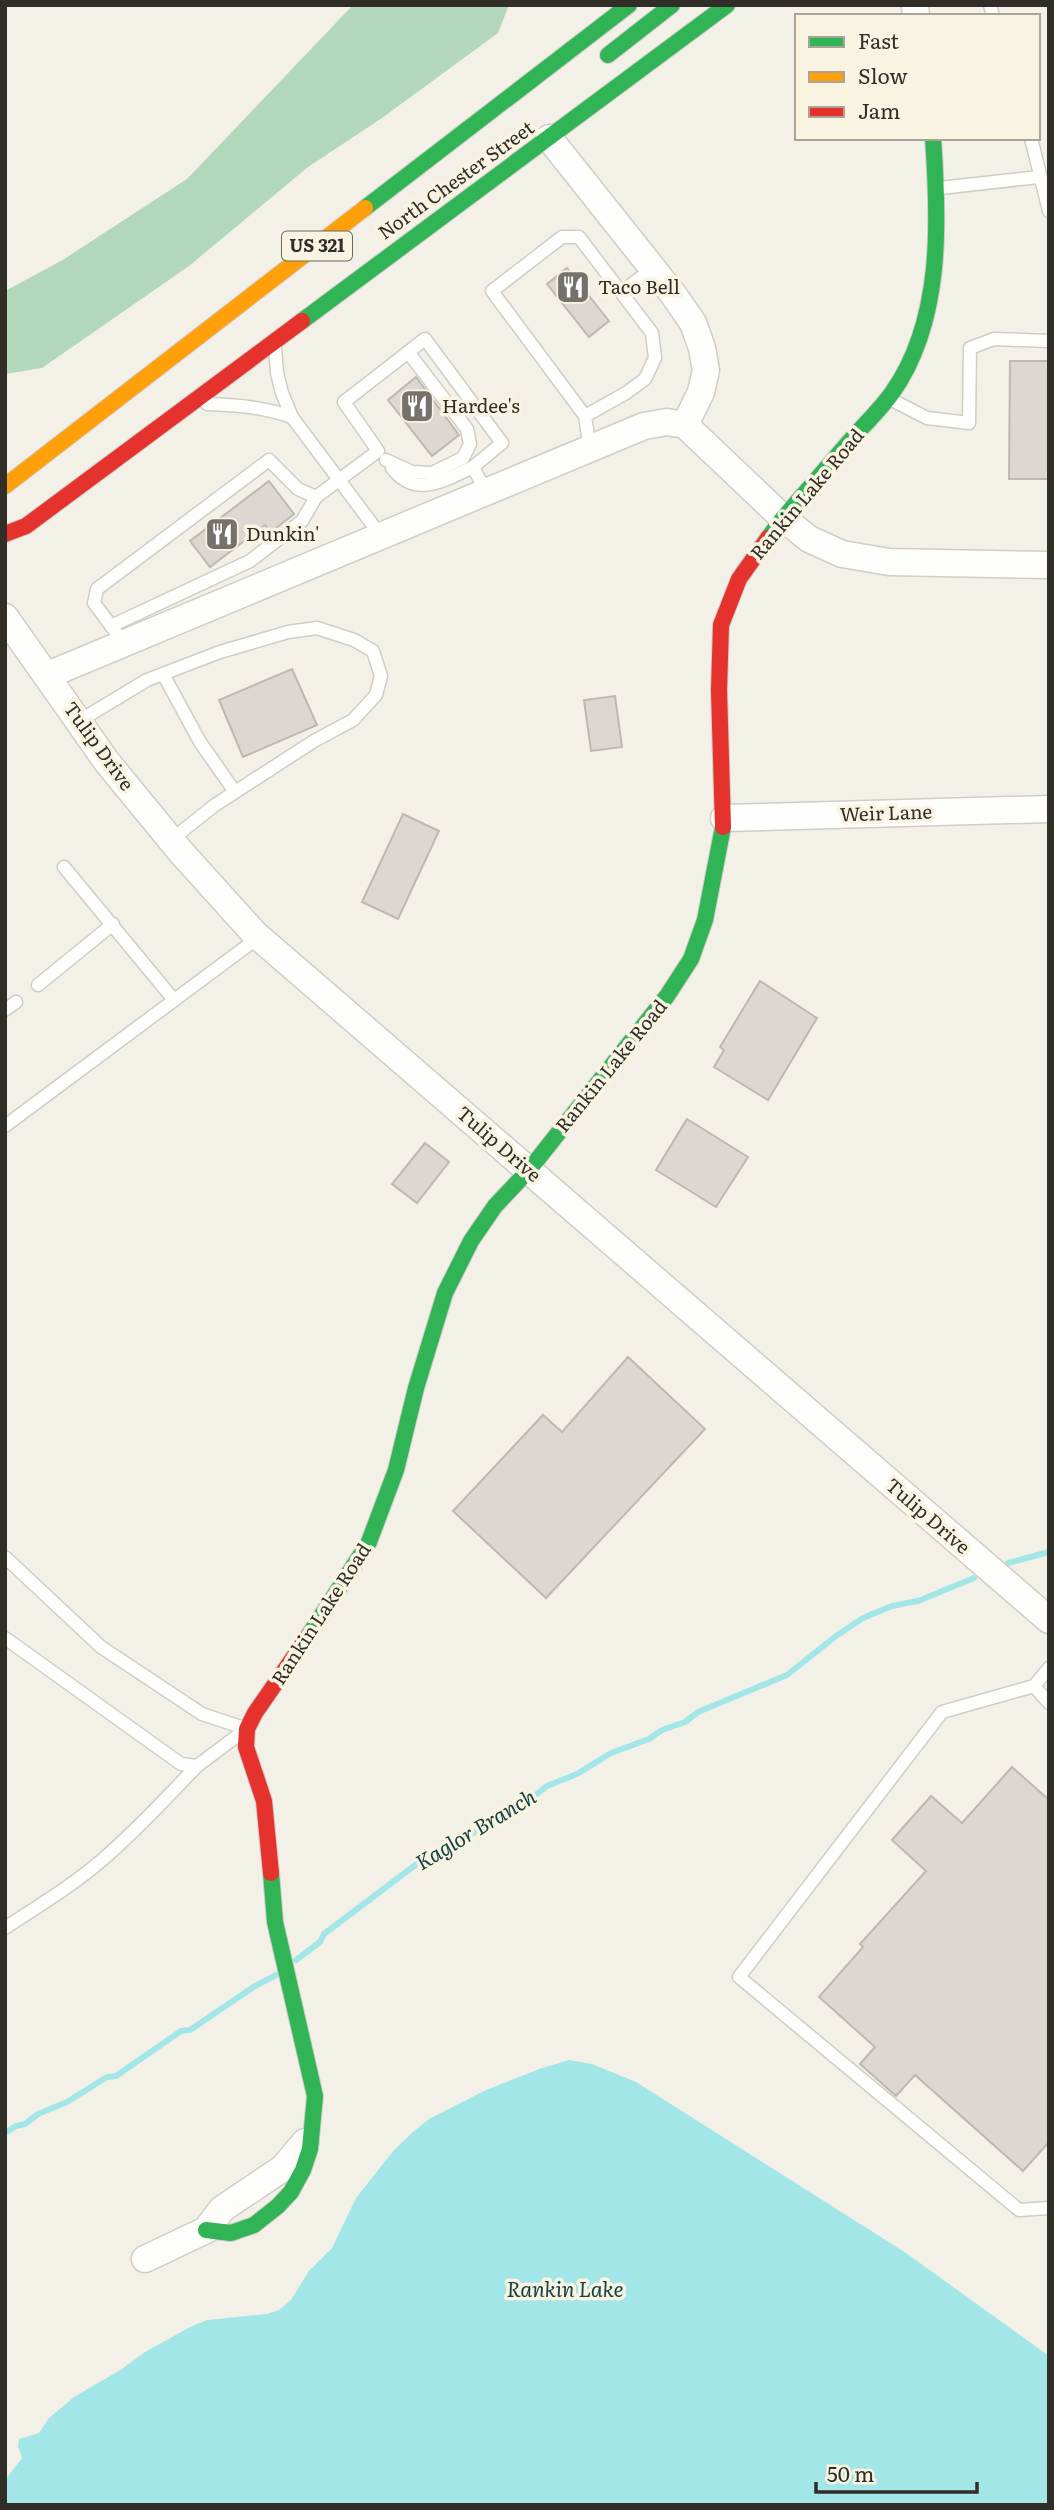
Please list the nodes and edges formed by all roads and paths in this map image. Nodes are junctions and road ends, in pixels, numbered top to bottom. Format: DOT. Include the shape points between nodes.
graph roads {
  1 [pos="629,5"];
  2 [pos="672,5"];
  3 [pos="726,5"];
  4 [pos="594,65"];
  5 [pos="549,138"];
  6 [pos="933,140"];
  7 [pos="1031,140"];
  8 [pos="1040,177"];
  9 [pos="937,188"];
  10 [pos="1049,211"];
  11 [pos="653,268"];
  12 [pos="313,291"];
  13 [pos="622,292"];
  14 [pos="1049,341"];
  15 [pos="275,342"];
  16 [pos="408,352"];
  17 [pos="888,398"];
  18 [pos="192,404"];
  19 [pos="585,416"];
  20 [pos="292,417"];
  21 [pos="684,425"];
  22 [pos="590,449"];
  23 [pos="382,456"];
  24 [pos="472,467"];
  25 [pos="338,480"];
  26 [pos="5,486"];
  27 [pos="486,492"];
  28 [pos="316,498"];
  29 [pos="783,518"];
  30 [pos="5,534"];
  31 [pos="381,536"];
  32 [pos="1049,565"];
  33 [pos="5,617"];
  34 [pos="117,634"];
  35 [pos="163,674"];
  36 [pos="48,675"];
  37 [pos="79,721"];
  38 [pos="235,792"];
  39 [pos="1049,808"];
  40 [pos="724,818"];
  41 [pos="171,840"];
  42 [pos="64,867"];
  43 [pos="113,924"];
  44 [pos="259,937"];
  45 [pos="38,985"];
  46 [pos="174,1000"];
  47 [pos="5,1126"];
  48 [pos="529,1170"];
  49 [pos="5,1557"];
  50 [pos="1049,1620"];
  51 [pos="5,1638"];
  52 [pos="1049,1668"];
  53 [pos="1034,1686"];
  54 [pos="1049,1703"];
  55 [pos="247,1729"];
  56 [pos="197,1766"];
  57 [pos="5,1928"];
  58 [pos="310,2139"];
  59 [pos="1049,2208"];
  60 [pos="145,2259"];
  1 -- 26 [label="main road, North Chester Street / US 321"];
  2 -- 4 [label="main road"];
  3 -- 5 [label="main road, North Chester Street / US 321"];
  5 -- 11 [label="street"];
  5 -- 15 [label="main road, North Chester Street / US 321"];
  6 -- 9 [label="main road, Rankin Lake Road"];
  7 -- 8 [label="lane"];
  8 -- 9 [label="lane"];
  8 -- 10 [label="lane"];
  9 -- 17 [label="main road, Rankin Lake Road" via="936,250 926,316 918,345"];
  11 -- 13 [label="lane"];
  11 -- 21 [label="street" via="693,323 702,348 706,370 701,392"];
  12 -- 15 [label="main road"];
  13 -- 19 [label="lane" via="652,333 655,358 645,379"];
  13 -- 19 [label="lane" via="579,237 562,237 492,291"];
  14 -- 17 [label="lane" via="994,339 970,348 969,423 927,418"];
  15 -- 18 [label="main road, North Chester Street / US 321"];
  15 -- 20 [label="lane" via="277,373"];
  16 -- 23 [label="lane" via="344,402"];
  16 -- 23 [label="lane" via="467,429 470,444 463,458 432,473 412,472"];
  16 -- 24 [label="lane" via="425,339 502,443"];
  17 -- 29 [label="main road, Rankin Lake Road"];
  18 -- 20 [label="lane" via="240,405"];
  18 -- 30 [label="main road, North Chester Street / US 321" via="26,526"];
  19 -- 22 [label="lane"];
  20 -- 25 [label="lane"];
  21 -- 22 [label="street" via="644,426"];
  21 -- 29 [label="street"];
  22 -- 27 [label="street"];
  23 -- 24 [label="lane" via="395,472 416,485 437,484"];
  23 -- 25 [label="lane"];
  24 -- 27 [label="lane"];
  25 -- 28 [label="lane"];
  25 -- 31 [label="lane"];
  27 -- 31 [label="street"];
  28 -- 34 [label="lane" via="302,521 250,561"];
  28 -- 34 [label="lane" via="298,489 269,460 97,589 94,603"];
  29 -- 32 [label="street" via="809,539 842,554 889,562"];
  29 -- 40 [label="main road, Rankin Lake Road" via="739,579 722,625 719,690"];
  31 -- 34 [label="street"];
  33 -- 36 [label="street, Tulip Drive"];
  34 -- 36 [label="street"];
  35 -- 37 [label="lane"];
  35 -- 38 [label="lane" via="200,742"];
  35 -- 38 [label="lane" via="231,649 317,628 354,640 373,652 381,676 376,695 353,720"];
  36 -- 37 [label="street, Tulip Drive"];
  37 -- 41 [label="street, Tulip Drive"];
  38 -- 41 [label="lane"];
  39 -- 40 [label="street, Weir Lane"];
  40 -- 48 [label="main road, Rankin Lake Road" via="705,920 691,958 667,996"];
  41 -- 44 [label="street, Tulip Drive"];
  42 -- 43 [label="lane"];
  43 -- 45 [label="lane"];
  43 -- 46 [label="lane"];
  44 -- 46 [label="lane"];
  44 -- 48 [label="street, Tulip Drive"];
  46 -- 47 [label="lane"];
  48 -- 50 [label="street, Tulip Drive"];
  48 -- 55 [label="main road, Rankin Lake Road" via="495,1206 471,1241 445,1293 396,1470 369,1542"];
  49 -- 55 [label="lane" via="101,1647 202,1714"];
  51 -- 56 [label="lane" via="181,1764"];
  52 -- 53 [label="lane"];
  53 -- 54 [label="lane"];
  53 -- 59 [label="lane" via="942,1712 739,1977 1019,2210"];
  55 -- 56 [label="lane"];
  55 -- 58 [label="main road" via="248,1756 264,1801 275,1922 315,2096"];
  56 -- 57 [label="lane" via="101,1861"];
  58 -- 60 [label="street" via="284,2168 222,2209 206,2230"];
}
